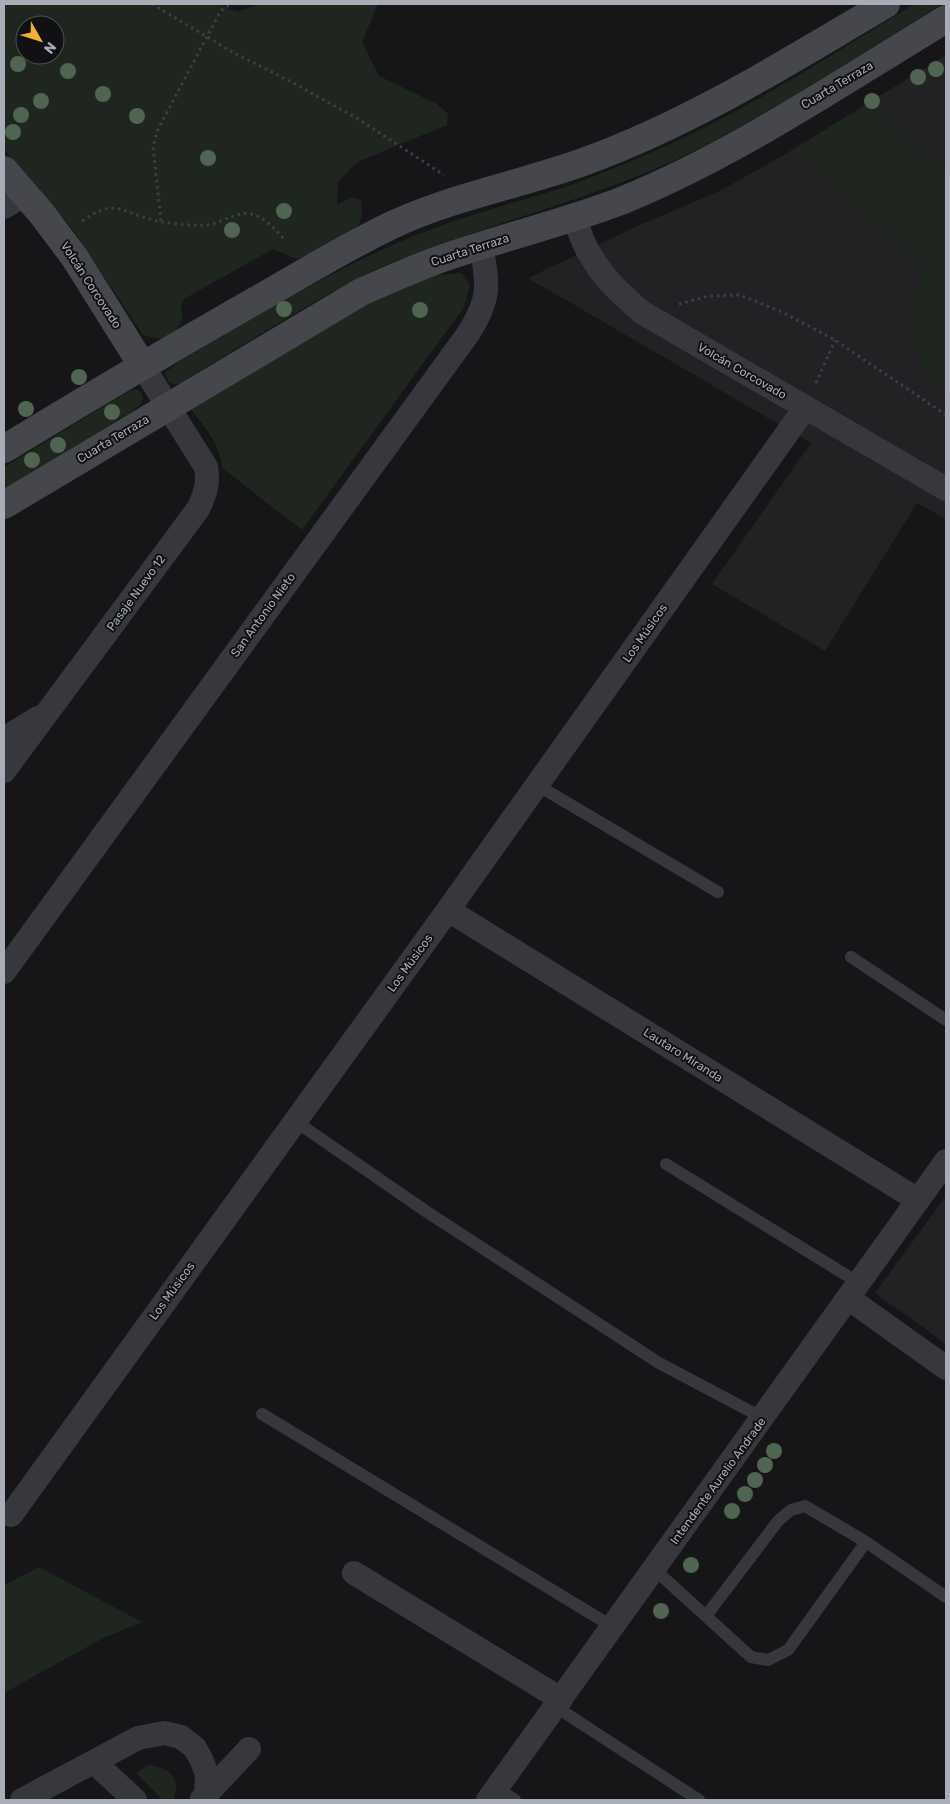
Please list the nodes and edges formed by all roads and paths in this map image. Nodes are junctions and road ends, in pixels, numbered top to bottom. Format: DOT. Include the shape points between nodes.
graph roads {
  1 [pos="152,4"];
  2 [pos="231,4"];
  3 [pos="886,4"];
  4 [pos="946,18"];
  5 [pos="207,36"];
  6 [pos="4,170"];
  7 [pos="449,178"];
  8 [pos="14,200"];
  9 [pos="574,217"];
  10 [pos="160,221"];
  11 [pos="286,241"];
  12 [pos="64,242"];
  13 [pos="481,246"];
  14 [pos="643,313"];
  15 [pos="835,340"];
  16 [pos="142,365"];
  17 [pos="167,406"];
  18 [pos="805,408"];
  19 [pos="946,415"];
  20 [pos="4,448"];
  21 [pos="946,488"];
  22 [pos="4,505"];
  23 [pos="48,712"];
  24 [pos="4,739"];
  25 [pos="4,771"];
  26 [pos="537,785"];
  27 [pos="718,892"];
  28 [pos="448,910"];
  29 [pos="850,957"];
  30 [pos="4,972"];
  31 [pos="946,1020"];
  32 [pos="295,1121"];
  33 [pos="946,1161"];
  34 [pos="666,1164"];
  35 [pos="918,1200"];
  36 [pos="853,1290"];
  37 [pos="946,1368"];
  38 [pos="262,1414"];
  39 [pos="763,1418"];
  40 [pos="10,1515"];
  41 [pos="866,1542"];
  42 [pos="654,1569"];
  43 [pos="354,1573"];
  44 [pos="946,1597"];
  45 [pos="706,1616"];
  46 [pos="613,1627"];
  47 [pos="559,1703"];
  48 [pos="249,1750"];
  49 [pos="94,1762"];
  50 [pos="500,1796"];
  51 [pos="204,1797"];
  52 [pos="22,1800"];
  53 [pos="134,1800"];
  54 [pos="699,1800"];
  1 -- 5 [label="path"];
  2 -- 5 [label="path" via="223,8"];
  3 -- 16 [label="main road" via="675,123 586,161 394,224"];
  4 -- 9 [label="main road, Cuarta Terraza" via="725,151 673,178"];
  5 -- 7 [label="path" via="354,117"];
  5 -- 10 [label="path" via="156,131 153,147"];
  6 -- 8 [label="main road, Volcán Corcovado"];
  8 -- 12 [label="main road, Volcán Corcovado"];
  9 -- 13 [label="main road, Cuarta Terraza"];
  9 -- 14 [label="street, Volcán Corcovado" via="590,255 610,283"];
  10 -- 11 [label="path" via="206,225 238,214 249,214 263,219"];
  10 -- 12 [label="path" via="124,209 107,208 82,221"];
  12 -- 16 [label="main road, Volcán Corcovado"];
  13 -- 17 [label="main road, Cuarta Terraza" via="420,266 361,292"];
  13 -- 30 [label="street, San Antonio Nieto" via="487,275 486,296 468,334"];
  14 -- 15 [label="path" via="709,296 740,295 782,312"];
  14 -- 18 [label="street, Volcán Corcovado"];
  15 -- 18 [label="path"];
  15 -- 19 [label="path"];
  16 -- 17 [label="street, Volcán Corcovado"];
  16 -- 20 [label="main road"];
  17 -- 22 [label="main road, Cuarta Terraza"];
  17 -- 23 [label="street, Pasaje Nuevo 12" via="206,467 205,494 198,510"];
  18 -- 21 [label="street, Volcán Corcovado"];
  18 -- 26 [label="street, Los Músicos"];
  23 -- 24 [label="street"];
  23 -- 25 [label="street, Pasaje Nuevo 12"];
  26 -- 27 [label="lane"];
  26 -- 28 [label="street, Los Músicos"];
  28 -- 32 [label="street, Los Músicos"];
  28 -- 35 [label="street, Lautaro Miranda"];
  29 -- 31 [label="lane"];
  32 -- 39 [label="lane" via="427,1212 659,1363"];
  32 -- 40 [label="street, Los Músicos"];
  33 -- 35 [label="street, Intendente Aurelio Andrade"];
  34 -- 36 [label="lane"];
  35 -- 36 [label="street, Intendente Aurelio Andrade"];
  36 -- 37 [label="street"];
  36 -- 39 [label="street, Intendente Aurelio Andrade"];
  38 -- 46 [label="lane"];
  39 -- 42 [label="street, Intendente Aurelio Andrade"];
  41 -- 44 [label="lane"];
  41 -- 45 [label="lane" via="805,1506 790,1510 778,1521"];
  41 -- 45 [label="lane" via="788,1650 768,1660 751,1657"];
  42 -- 45 [label="lane"];
  42 -- 46 [label="street, Intendente Aurelio Andrade"];
  43 -- 47 [label="street"];
  46 -- 47 [label="street, Intendente Aurelio Andrade"];
  47 -- 50 [label="street, Intendente Aurelio Andrade"];
  47 -- 54 [label="lane"];
  48 -- 51 [label="street"];
  49 -- 51 [label="street" via="138,1738 164,1733 181,1737 195,1748 202,1761 207,1776"];
  49 -- 52 [label="street"];
  49 -- 53 [label="street"];
}
